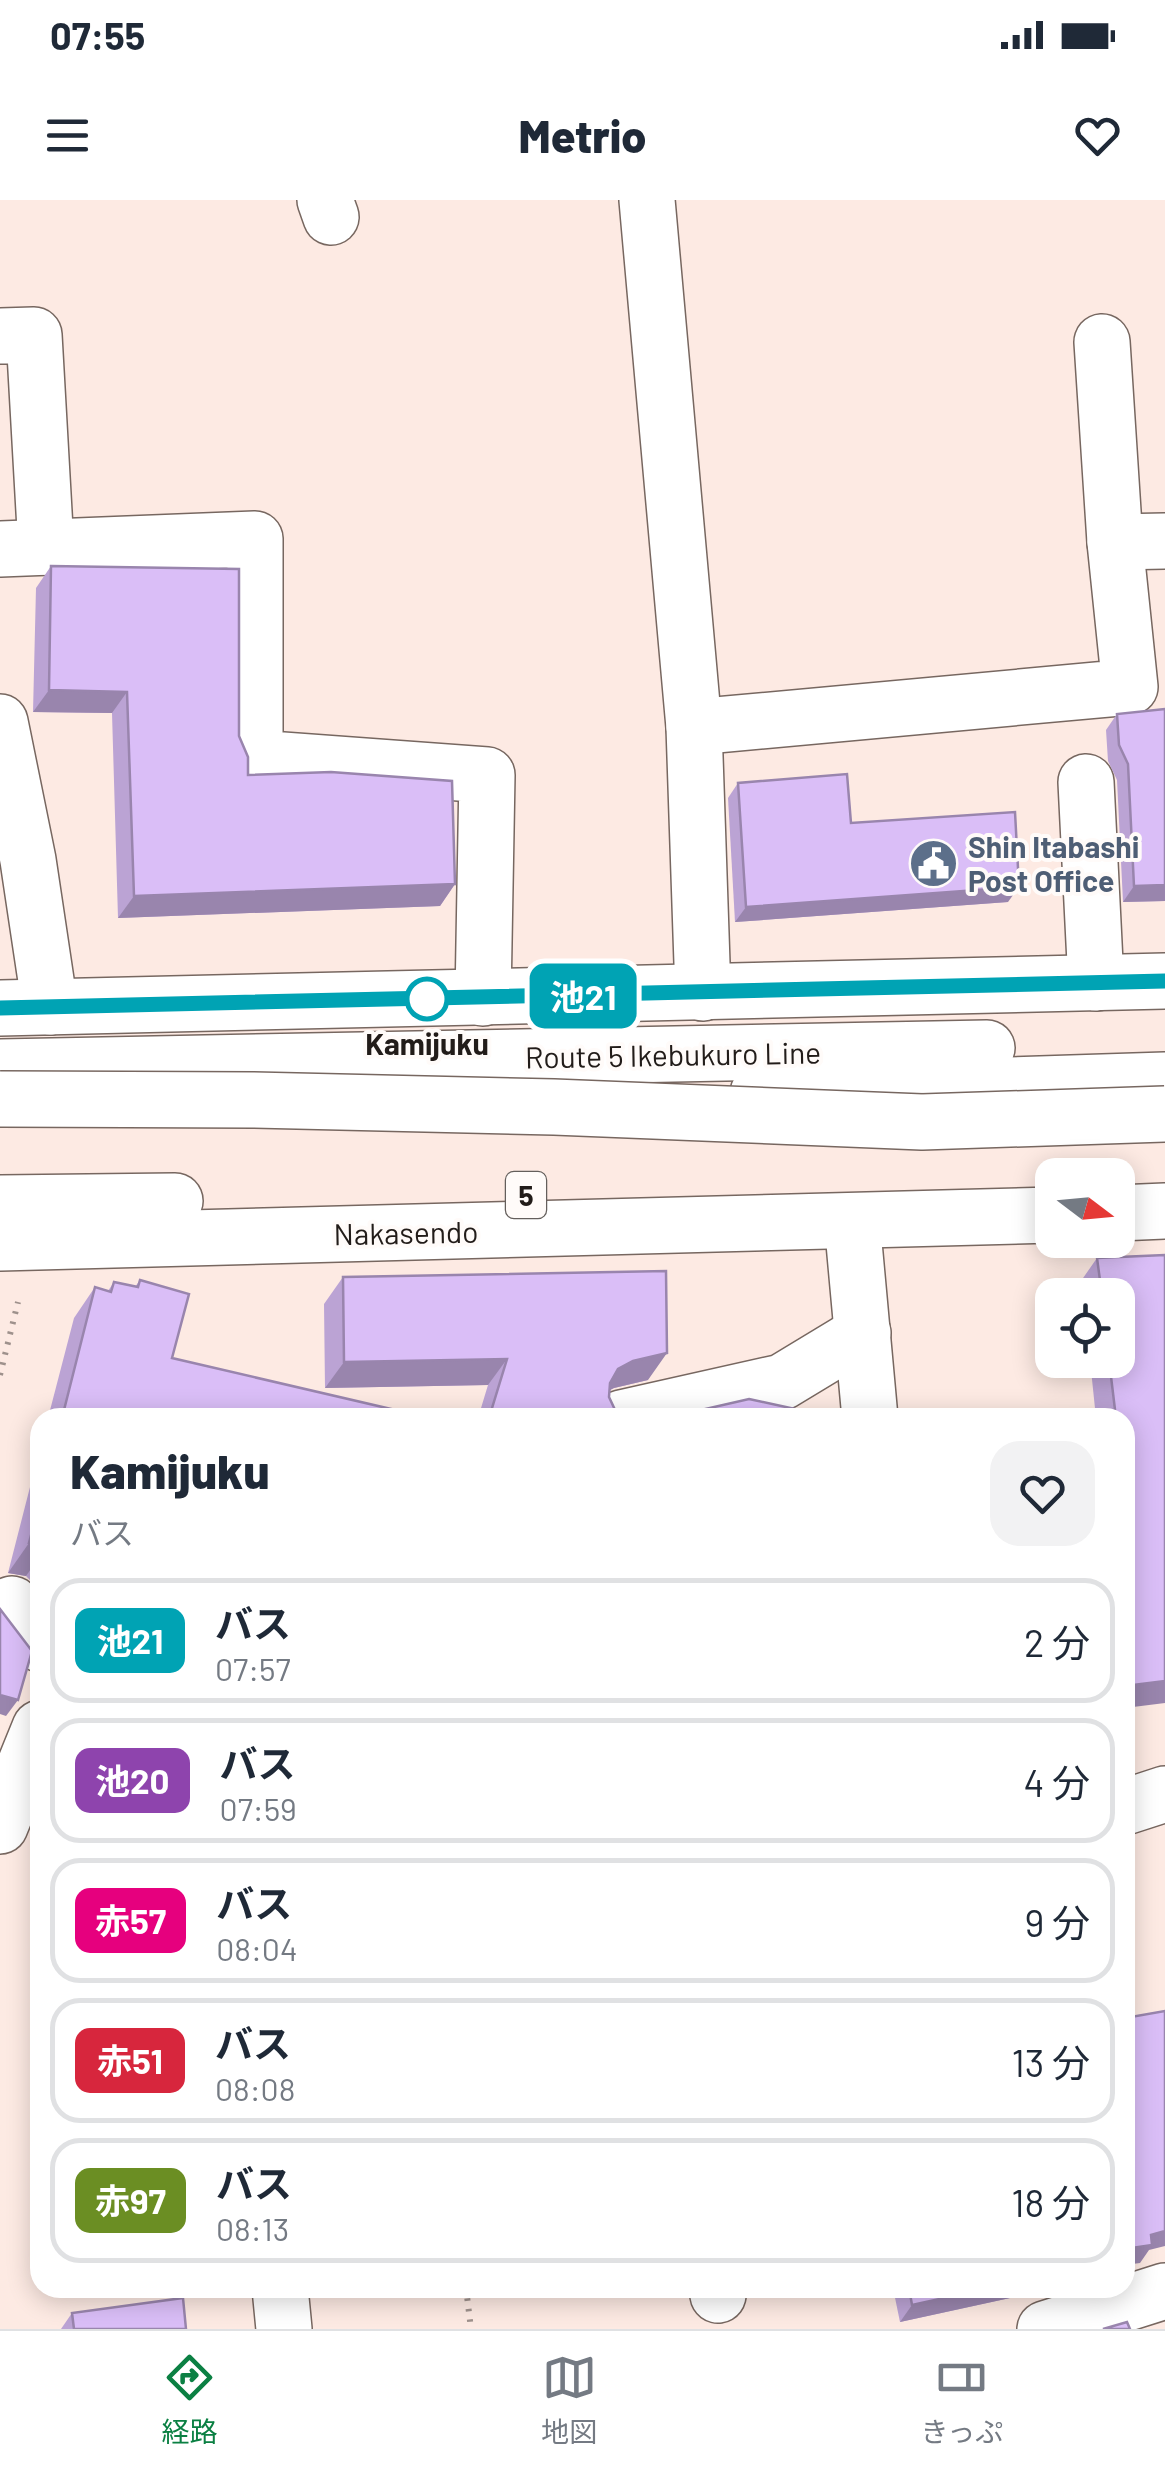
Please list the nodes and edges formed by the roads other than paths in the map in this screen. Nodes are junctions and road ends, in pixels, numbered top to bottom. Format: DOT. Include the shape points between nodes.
graph roads {
  1 [pos="647,200"];
  2 [pos="0,336"];
  3 [pos="1102,342"];
  4 [pos="1140,541"];
  5 [pos="23,548"];
  6 [pos="0,722"];
  7 [pos="694,727"];
  8 [pos="1086,782"];
  9 [pos="1165,981"];
  10 [pos="1096,983"];
  11 [pos="703,993"];
  12 [pos="483,998"];
  13 [pos="27,1007"];
  14 [pos="1165,1043"];
  15 [pos="0,1067"];
  16 [pos="1165,1080"];
  17 [pos="0,1100"];
  18 [pos="1165,1114"];
  19 [pos="0,1117"];
  20 [pos="1135,1186"];
  21 [pos="1165,1186"];
  22 [pos="1035,1188"];
  23 [pos="1165,1211"];
  24 [pos="1135,1212"];
  25 [pos="1035,1216"];
  26 [pos="852,1221"];
  27 [pos="11,1244"];
  28 [pos="863,1334"];
  29 [pos="665,1408"];
  30 [pos="869,1408"];
  31 [pos="30,1752"];
  32 [pos="1165,1794"];
  33 [pos="1135,1804"];
  34 [pos="0,1826"];
  35 [pos="1165,2291"];
  36 [pos="281,2298"];
  37 [pos="284,2329"];
  38 [pos="1046,2329"];
  1 -- 7 [label="main road"];
  2 -- 5 [label="main road" via="34,335"];
  3 -- 4 [label="main road"];
  4 -- 7 [label="main road" via="1130,687"];
  5 -- 12 [label="main road" via="256,539 255,758 487,776"];
  6 -- 13 [label="main road" via="28,860"];
  7 -- 11 [label="main road"];
  8 -- 10 [label="main road"];
  9 -- 10 [label="main road"];
  10 -- 11 [label="main road"];
  11 -- 12 [label="main road"];
  12 -- 13 [label="main road"];
  14 -- 15 [label="main road, Route 5 Ikebukuro Line"];
  16 -- 19 [label="main road, bridge"];
  17 -- 18 [label="main road, bridge" via="498,1106 922,1122"];
  20 -- 21 [label="main road"];
  22 -- 27 [label="main road, 5"];
  23 -- 24 [label="main road"];
  25 -- 26 [label="main road, Nakasendo"];
  26 -- 27 [label="main road, Nakasendo"];
  26 -- 28 [label="main road"];
  28 -- 29 [label="main road" via="782,1382"];
  28 -- 30 [label="main road"];
  31 -- 34 [label="main road"];
  32 -- 33 [label="main road"];
  35 -- 38 [label="main road"];
  36 -- 37 [label="main road"];
}
